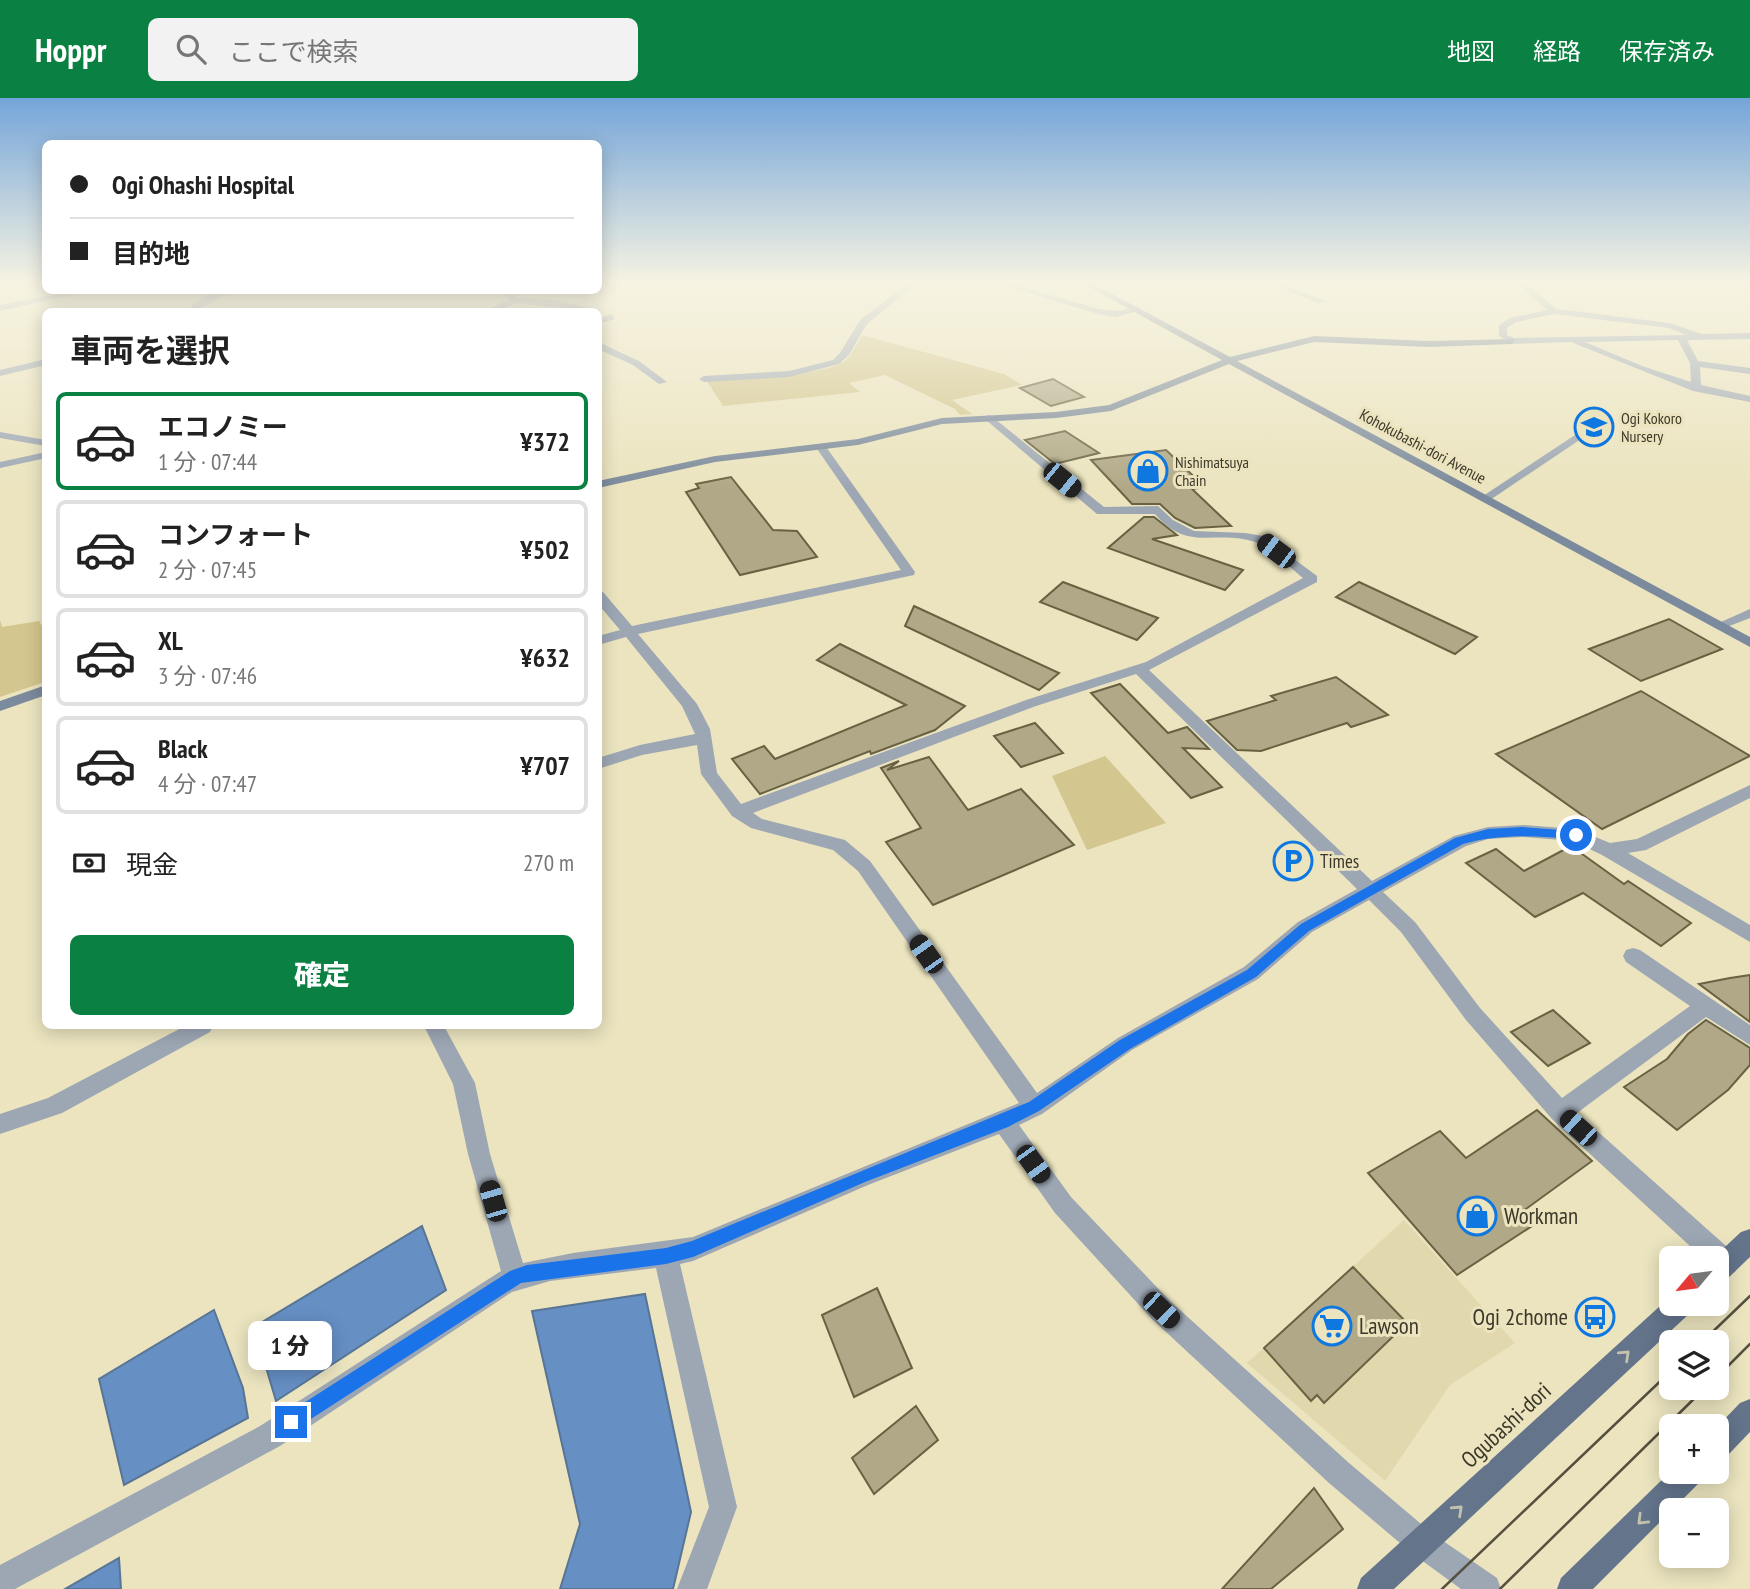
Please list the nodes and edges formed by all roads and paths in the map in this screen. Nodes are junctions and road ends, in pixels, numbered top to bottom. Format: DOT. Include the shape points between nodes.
graph roads {
  1 [pos="608,350"];
  2 [pos="847,350"];
  3 [pos="1208,350"];
  4 [pos="1275,350"];
  5 [pos="1594,350"];
  6 [pos="1688,350"];
  7 [pos="1229,361"];
  8 [pos="42,363"];
  9 [pos="1695,363"];
  10 [pos="1750,371"];
  11 [pos="0,373"];
  12 [pos="704,379"];
  13 [pos="662,383"];
  14 [pos="1696,389"];
  15 [pos="1750,399"];
  16 [pos="990,418"];
  17 [pos="0,435"];
  18 [pos="1579,437"];
  19 [pos="42,442"];
  20 [pos="820,446"];
  21 [pos="42,456"];
  22 [pos="0,466"];
  23 [pos="602,484"];
  24 [pos="1486,498"];
  25 [pos="602,600"];
  26 [pos="1750,613"];
  27 [pos="1719,626"];
  28 [pos="630,631"];
  29 [pos="602,640"];
  30 [pos="1750,643"];
  31 [pos="1138,668"];
  32 [pos="42,691"];
  33 [pos="0,706"];
  34 [pos="704,738"];
  35 [pos="602,763"];
  36 [pos="1750,791"];
  37 [pos="738,812"];
  38 [pos="1608,850"];
  39 [pos="1369,891"];
  40 [pos="1750,934"];
  41 [pos="1633,956"];
  42 [pos="1705,1006"];
  43 [pos="197,1029"];
  44 [pos="436,1029"];
  45 [pos="1750,1036"];
  46 [pos="1034,1107"];
  47 [pos="1560,1112"];
  48 [pos="1003,1122"];
  49 [pos="0,1124"];
  50 [pos="1750,1241"];
  51 [pos="1699,1246"];
  52 [pos="666,1256"];
  53 [pos="1729,1260"];
  54 [pos="515,1277"];
  55 [pos="1668,1316"];
  56 [pos="1750,1413"];
  57 [pos="1729,1434"];
  58 [pos="1678,1484"];
  59 [pos="1423,1544"];
  60 [pos="0,1581"];
  61 [pos="692,1589"];
  62 [pos="1371,1589"];
  63 [pos="1486,1589"];
  64 [pos="1572,1589"];
  1 -- 13 [label="street"];
  2 -- 12 [label="street" via="836,362 789,374"];
  3 -- 7 [label="street, Kohokubashi-dori Avenue"];
  4 -- 7 [label="street"];
  5 -- 14 [label="street"];
  6 -- 9 [label="street"];
  7 -- 16 [label="street" via="1111,408"];
  7 -- 24 [label="street, Kohokubashi-dori Avenue"];
  8 -- 11 [label="street"];
  9 -- 10 [label="street"];
  9 -- 14 [label="street"];
  14 -- 15 [label="street"];
  16 -- 20 [label="street" via="942,421 858,442"];
  16 -- 31 [label="street" via="1101,511 1158,510 1167,523 1192,536 1260,539 1312,579"];
  17 -- 19 [label="street"];
  18 -- 24 [label="street"];
  20 -- 23 [label="street" via="670,467"];
  20 -- 28 [label="street" via="909,572"];
  21 -- 22 [label="street"];
  24 -- 27 [label="street, Kohokubashi-dori Avenue"];
  25 -- 28 [label="street"];
  26 -- 27 [label="street"];
  27 -- 30 [label="street, Kohokubashi-dori Avenue"];
  28 -- 29 [label="street"];
  28 -- 34 [label="street" via="689,704"];
  31 -- 37 [label="street" via="919,743"];
  31 -- 39 [label="street"];
  32 -- 33 [label="street"];
  34 -- 35 [label="street"];
  34 -- 37 [label="street" via="709,774"];
  36 -- 38 [label="street" via="1640,845"];
  37 -- 46 [label="street" via="757,824 839,845 864,866"];
  38 -- 39 [label="street" via="1576,835 1488,833 1460,841"];
  38 -- 40 [label="street"];
  39 -- 46 [label="street" via="1305,927 1251,973 1125,1044"];
  39 -- 47 [label="street" via="1408,927 1472,1014"];
  41 -- 42 [label="street"];
  42 -- 45 [label="street"];
  42 -- 47 [label="street"];
  43 -- 49 [label="street" via="54,1106"];
  44 -- 54 [label="street" via="464,1083 479,1154"];
  46 -- 48 [label="street"];
  47 -- 51 [label="street"];
  48 -- 52 [label="street"];
  48 -- 59 [label="street" via="1063,1205 1161,1310"];
  50 -- 53 [label="main road"];
  52 -- 54 [label="street"];
  52 -- 61 [label="street" via="723,1507"];
  54 -- 60 [label="street" via="270,1436"];
  59 -- 55 [label="main road, Ogubashi-dori, one-way"];
  56 -- 57 [label="main road"];
  58 -- 64 [label="main road, one-way"];
  59 -- 62 [label="main road, Ogubashi-dori"];
  59 -- 63 [label="street"];
}
